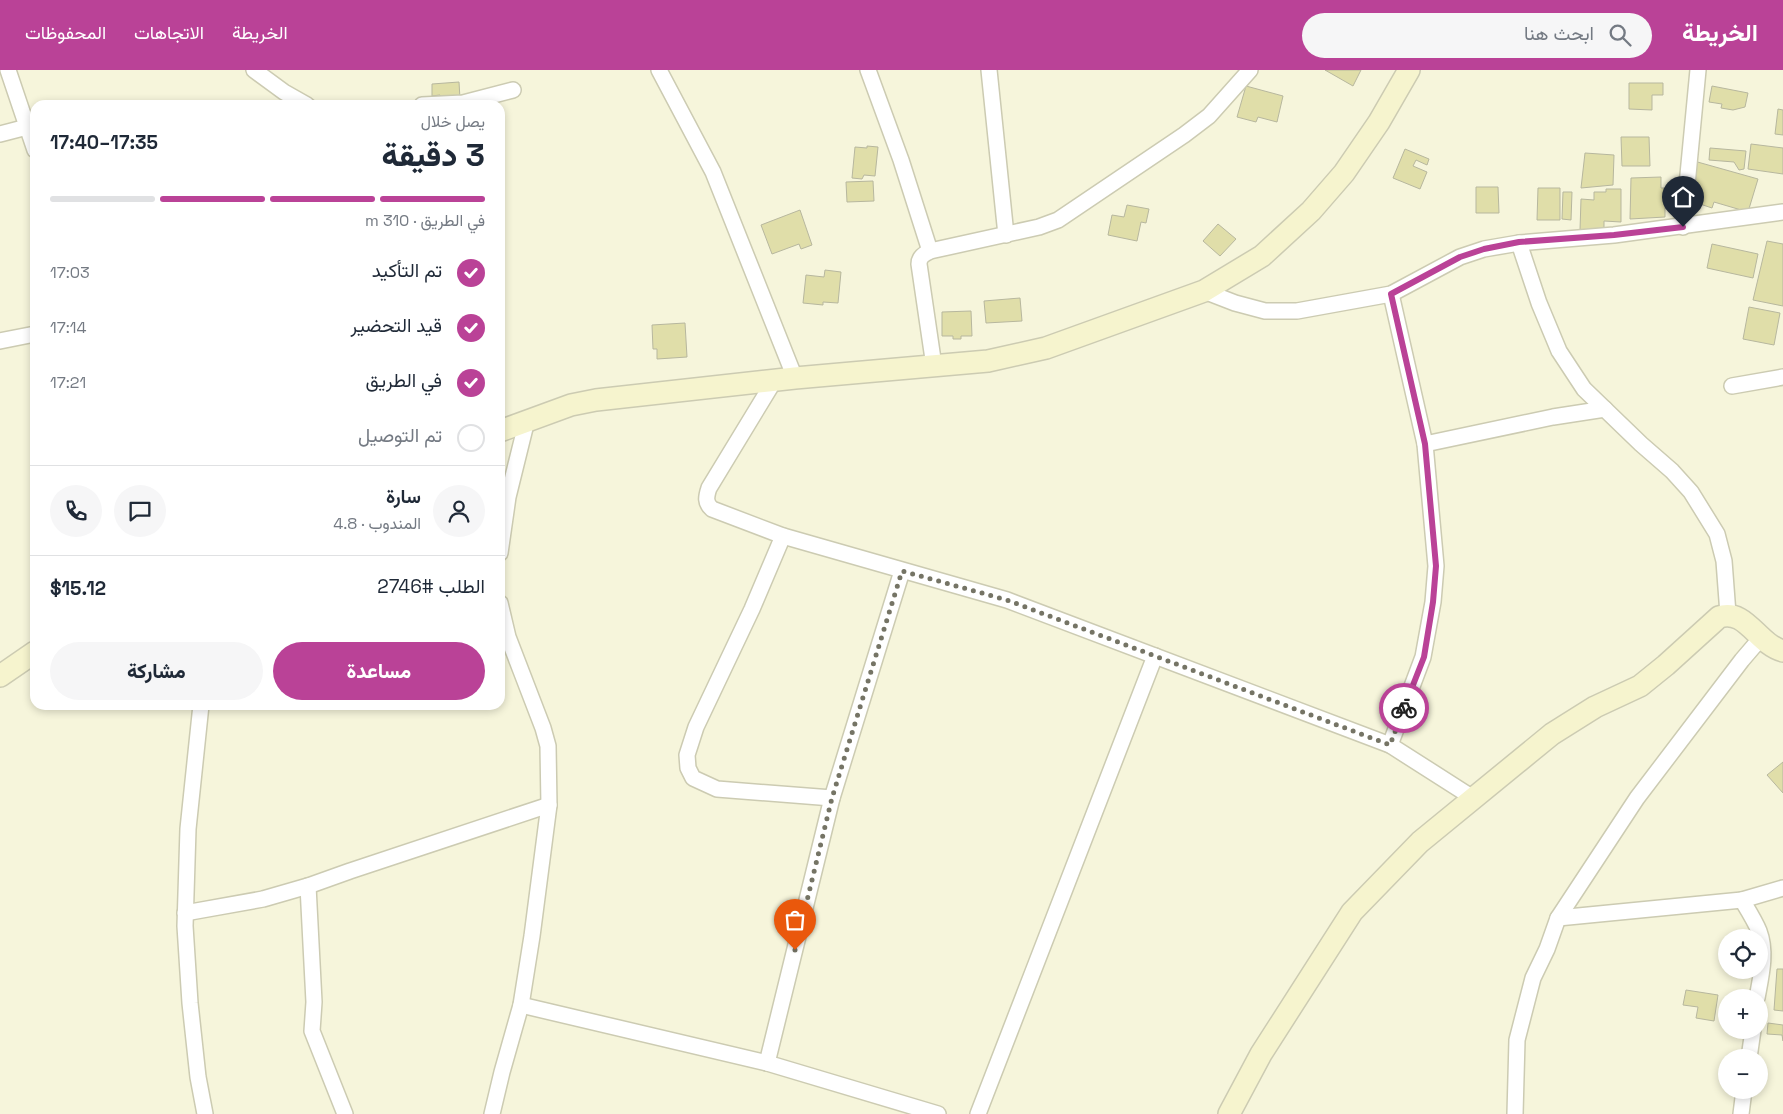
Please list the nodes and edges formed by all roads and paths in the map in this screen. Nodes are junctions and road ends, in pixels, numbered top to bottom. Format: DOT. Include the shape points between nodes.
graph roads {
  1 [pos="8,70"];
  2 [pos="254,70"];
  3 [pos="660,70"];
  4 [pos="868,70"];
  5 [pos="989,70"];
  6 [pos="1250,70"];
  7 [pos="1409,70"];
  8 [pos="1698,70"];
  9 [pos="513,90"];
  10 [pos="298,100"];
  11 [pos="475,100"];
  12 [pos="27,127"];
  13 [pos="0,134"];
  14 [pos="30,136"];
  15 [pos="1783,212"];
  16 [pos="1683,227"];
  17 [pos="1006,235"];
  18 [pos="1519,242"];
  19 [pos="930,251"];
  20 [pos="1204,291"];
  21 [pos="1391,294"];
  22 [pos="30,335"];
  23 [pos="0,341"];
  24 [pos="934,366"];
  25 [pos="1783,376"];
  26 [pos="795,378"];
  27 [pos="774,381"];
  28 [pos="1732,386"];
  29 [pos="1605,409"];
  30 [pos="527,420"];
  31 [pos="505,429"];
  32 [pos="1425,444"];
  33 [pos="505,518"];
  34 [pos="783,536"];
  35 [pos="902,571"];
  36 [pos="1728,614"];
  37 [pos="505,624"];
  38 [pos="1760,638"];
  39 [pos="1783,651"];
  40 [pos="30,655"];
  41 [pos="1155,656"];
  42 [pos="0,676"];
  43 [pos="201,710"];
  44 [pos="1390,745"];
  45 [pos="832,798"];
  46 [pos="1473,798"];
  47 [pos="549,805"];
  48 [pos="308,886"];
  49 [pos="1783,888"];
  50 [pos="1742,900"];
  51 [pos="185,913"];
  52 [pos="1558,918"];
  53 [pos="1758,989"];
  54 [pos="521,1005"];
  55 [pos="766,1063"];
  56 [pos="1743,1099"];
  57 [pos="489,1112"];
  58 [pos="206,1114"];
  59 [pos="345,1114"];
  60 [pos="938,1114"];
  61 [pos="978,1114"];
  62 [pos="1229,1114"];
  63 [pos="1514,1114"];
  64 [pos="1741,1114"];
  1 -- 12 [label="street"];
  2 -- 10 [label="street"];
  3 -- 26 [label="street" via="713,172"];
  4 -- 19 [label="street"];
  5 -- 17 [label="street"];
  6 -- 17 [label="street" via="1209,116 1082,204 1058,220"];
  7 -- 20 [label="street" via="1344,173 1311,211 1262,256"];
  8 -- 16 [label="street"];
  9 -- 11 [label="street"];
  12 -- 13 [label="street"];
  12 -- 14 [label="street"];
  15 -- 16 [label="street"];
  16 -- 18 [label="street"];
  17 -- 19 [label="street"];
  18 -- 21 [label="street" via="1460,257"];
  18 -- 29 [label="street" via="1559,351 1584,388"];
  19 -- 24 [label="street" via="922,256 919,264"];
  20 -- 21 [label="street" via="1235,304 1265,311 1297,311"];
  20 -- 24 [label="street" via="1046,348 988,361"];
  21 -- 32 [label="street"];
  22 -- 23 [label="street"];
  24 -- 26 [label="street"];
  25 -- 28 [label="street"];
  26 -- 27 [label="street"];
  27 -- 30 [label="street" via="596,400"];
  27 -- 34 [label="street" via="709,488 706,501 717,511"];
  29 -- 32 [label="street"];
  29 -- 36 [label="street" via="1672,471 1717,534 1724,562"];
  30 -- 31 [label="street"];
  30 -- 33 [label="street"];
  32 -- 44 [label="street" via="1436,566 1433,602 1424,657"];
  34 -- 35 [label="street"];
  34 -- 45 [label="street" via="696,727 687,755 688,768 694,778 717,788"];
  35 -- 41 [label="street" via="1007,600"];
  35 -- 45 [label="street"];
  36 -- 38 [label="street" via="1738,617"];
  36 -- 46 [label="street" via="1711,623 1640,686 1574,719"];
  37 -- 47 [label="street" via="544,728 548,746"];
  38 -- 39 [label="street"];
  38 -- 52 [label="street" via="1637,798"];
  40 -- 42 [label="street"];
  41 -- 44 [label="street"];
  41 -- 61 [label="street"];
  43 -- 51 [label="street" via="188,829"];
  44 -- 46 [label="street"];
  45 -- 55 [label="street"];
  46 -- 62 [label="street" via="1420,842 1352,912 1261,1054"];
  47 -- 48 [label="street"];
  47 -- 54 [label="street"];
  48 -- 51 [label="street" via="263,899"];
  48 -- 59 [label="street" via="314,1002 312,1032"];
  49 -- 50 [label="street"];
  50 -- 52 [label="street"];
  50 -- 53 [label="street" via="1762,941"];
  51 -- 58 [label="street" via="190,1004 198,1077"];
  52 -- 63 [label="street" via="1533,978 1517,1040"];
  54 -- 55 [label="street"];
  54 -- 57 [label="street"];
  55 -- 60 [label="street"];
  56 -- 64 [label="street"];
}
